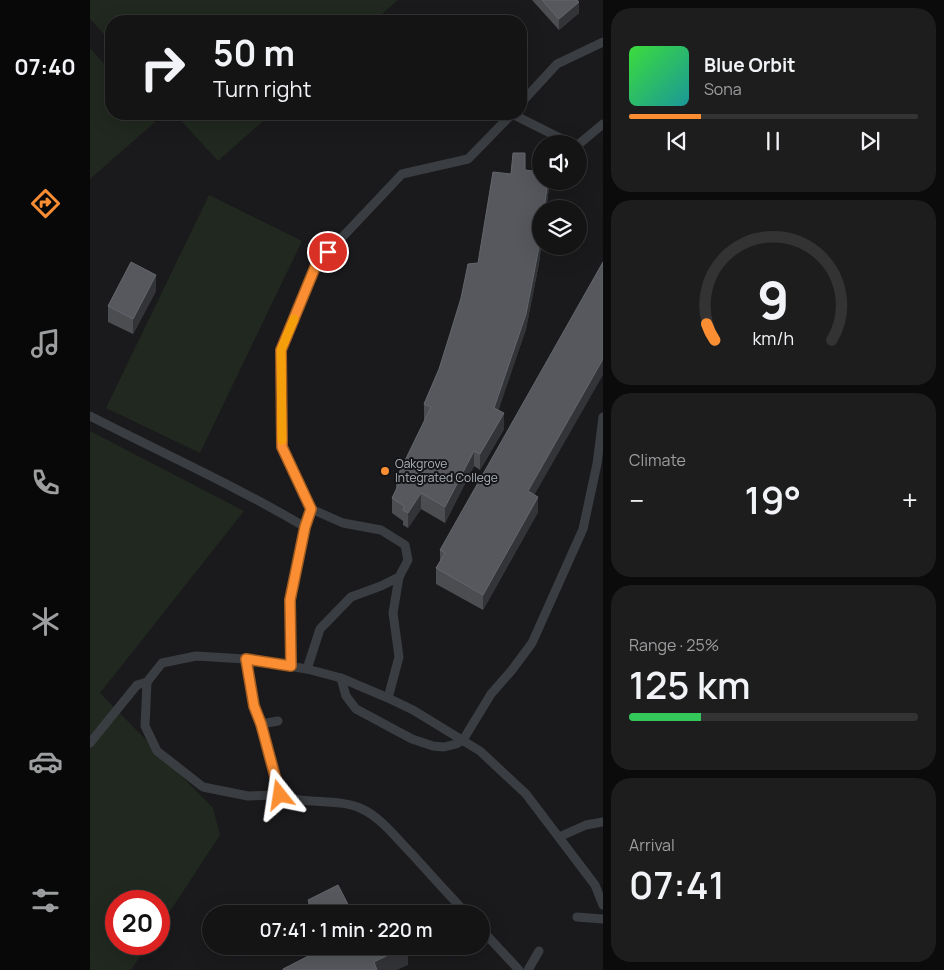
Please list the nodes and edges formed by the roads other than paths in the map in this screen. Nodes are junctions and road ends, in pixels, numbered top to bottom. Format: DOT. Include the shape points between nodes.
graph roads {
  1 [pos="603,42"];
  2 [pos="527,96"];
  3 [pos="506,120"];
  4 [pos="524,120"];
  5 [pos="603,124"];
  6 [pos="554,135"];
  7 [pos="587,137"];
  8 [pos="90,416"];
  9 [pos="603,416"];
  10 [pos="311,509"];
  11 [pos="305,527"];
  12 [pos="399,577"];
  13 [pos="246,659"];
  14 [pos="291,666"];
  15 [pos="306,669"];
  16 [pos="341,678"];
  17 [pos="147,682"];
  18 [pos="388,698"];
  19 [pos="278,721"];
  20 [pos="261,724"];
  21 [pos="463,740"];
  22 [pos="90,743"];
  23 [pos="280,795"];
  24 [pos="603,822"];
  25 [pos="559,837"];
  26 [pos="459,905"];
  27 [pos="603,905"];
  28 [pos="577,917"];
  29 [pos="603,919"];
  30 [pos="490,939"];
  31 [pos="539,951"];
  32 [pos="519,970"];
  33 [pos="528,970"];
  1 -- 2 [label="lane" via="557,64"];
  3 -- 10 [label="lane" via="468,159 402,174 316,265 281,350 282,447"];
  4 -- 6 [label="lane"];
  5 -- 7 [label="lane"];
  8 -- 11 [label="lane" via="257,498"];
  9 -- 21 [label="lane" via="583,529 532,643 491,694"];
  10 -- 11 [label="lane"];
  10 -- 12 [label="lane" via="343,523 381,530 405,545 408,560"];
  11 -- 14 [label="lane" via="290,600"];
  12 -- 15 [label="lane" via="351,597 320,629"];
  12 -- 18 [label="lane" via="393,613 399,657"];
  13 -- 14 [label="lane"];
  13 -- 17 [label="lane" via="196,656 162,663"];
  13 -- 20 [label="lane" via="254,706"];
  14 -- 15 [label="lane"];
  15 -- 16 [label="lane"];
  16 -- 18 [label="lane"];
  16 -- 21 [label="lane" via="346,696 356,709 412,739 444,747"];
  17 -- 22 [label="lane" via="137,685"];
  17 -- 23 [label="lane" via="145,726 157,751 203,787 248,796"];
  18 -- 21 [label="lane"];
  19 -- 20 [label="lane"];
  20 -- 23 [label="lane"];
  21 -- 25 [label="lane" via="480,751 526,794"];
  23 -- 26 [label="lane" via="289,799 358,807 371,814"];
  24 -- 25 [label="lane" via="586,825"];
  25 -- 27 [label="lane" via="595,885"];
  28 -- 29 [label="lane"];
  30 -- 32 [label="lane"];
  31 -- 33 [label="lane"];
}
